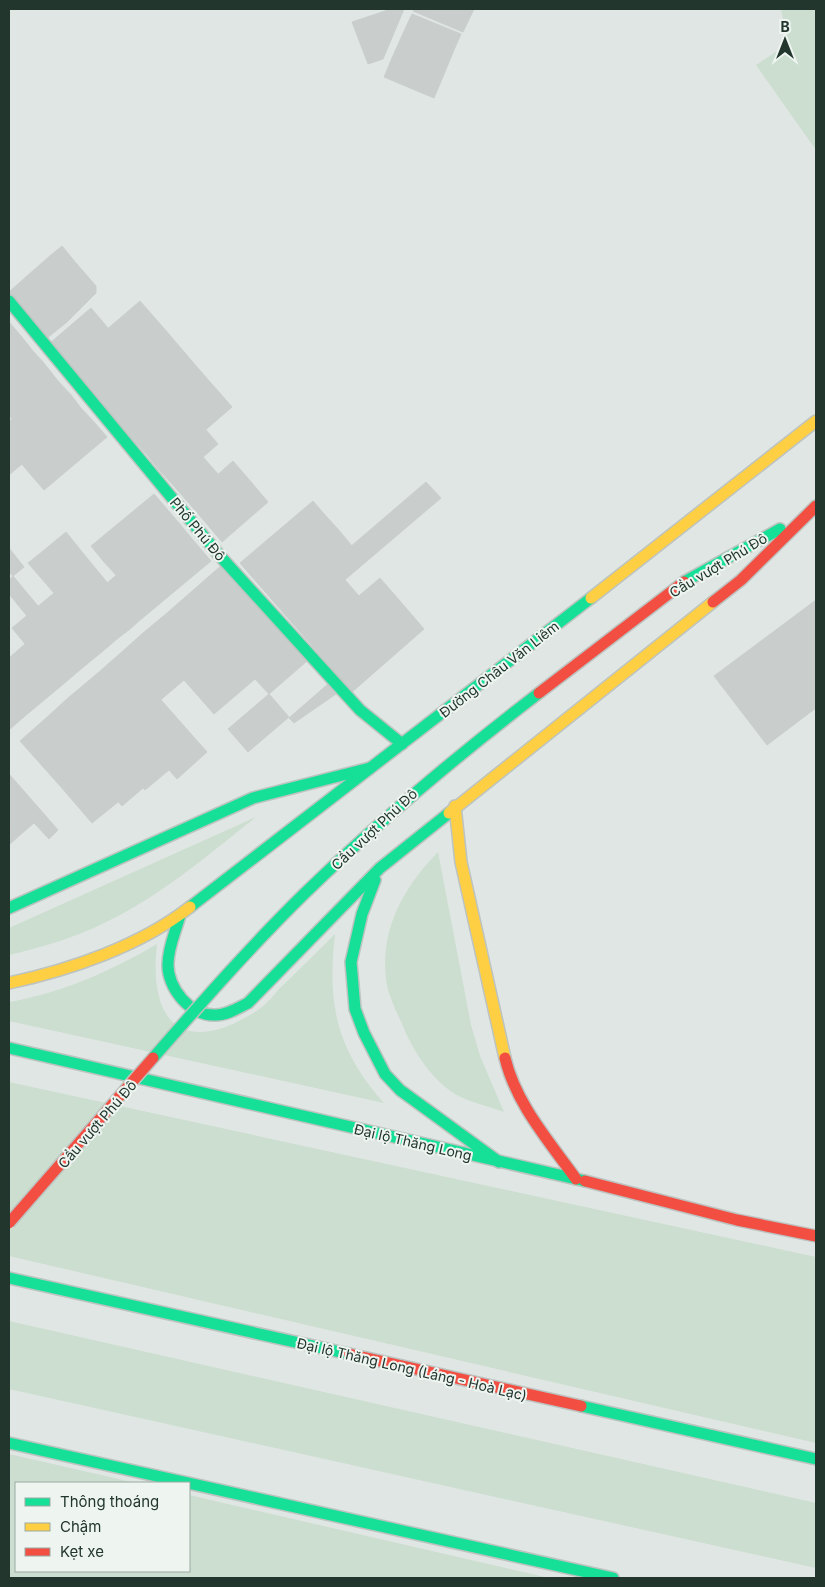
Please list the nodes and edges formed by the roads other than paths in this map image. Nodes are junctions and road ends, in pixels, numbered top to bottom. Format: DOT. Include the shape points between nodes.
graph roads {
  1 [pos="9,301"];
  2 [pos="816,421"];
  3 [pos="812,510"];
  4 [pos="402,744"];
  5 [pos="370,768"];
  6 [pos="455,806"];
  7 [pos="380,868"];
  8 [pos="9,908"];
  9 [pos="180,915"];
  10 [pos="9,983"];
  11 [pos="9,1048"];
  12 [pos="501,1163"];
  13 [pos="576,1180"];
  14 [pos="9,1223"];
  15 [pos="816,1236"];
  16 [pos="9,1278"];
  17 [pos="9,1443"];
  18 [pos="816,1459"];
  19 [pos="183,1482"];
  20 [pos="190,1483"];
  21 [pos="613,1578"];
  1 -- 4 [label="main road, Phố Phú Đô" via="220,556 360,710"];
  2 -- 4 [label="main road, Đường Châu Văn Liêm"];
  3 -- 6 [label="main road" via="741,580"];
  3 -- 14 [label="main road, Cầu vượt Phú Đô, bridge" via="684,582 424,783 304,894 252,948"];
  4 -- 5 [label="main road, Đường Châu Văn Liêm"];
  5 -- 8 [label="main road" via="253,798"];
  5 -- 9 [label="main road, Đường Châu Văn Liêm"];
  6 -- 7 [label="main road"];
  6 -- 13 [label="main road" via="461,862 509,1074 524,1104"];
  7 -- 9 [label="main road" via="248,1003 227,1013 209,1015 188,1005 174,987 168,965"];
  7 -- 12 [label="main road" via="362,914 351,962 355,1009 364,1033 385,1074 400,1090"];
  9 -- 10 [label="main road, Đường Châu Văn Liêm" via="119,948 50,974"];
  11 -- 12 [label="main road, Đại lộ Thăng Long"];
  12 -- 13 [label="main road, Đại lộ Thăng Long"];
  13 -- 15 [label="main road, Đại lộ Thăng Long" via="736,1220"];
  16 -- 18 [label="main road, Đại lộ Thăng Long (Láng - Hoà Lạc)"];
  17 -- 19 [label="main road"];
  20 -- 21 [label="main road"];
}
